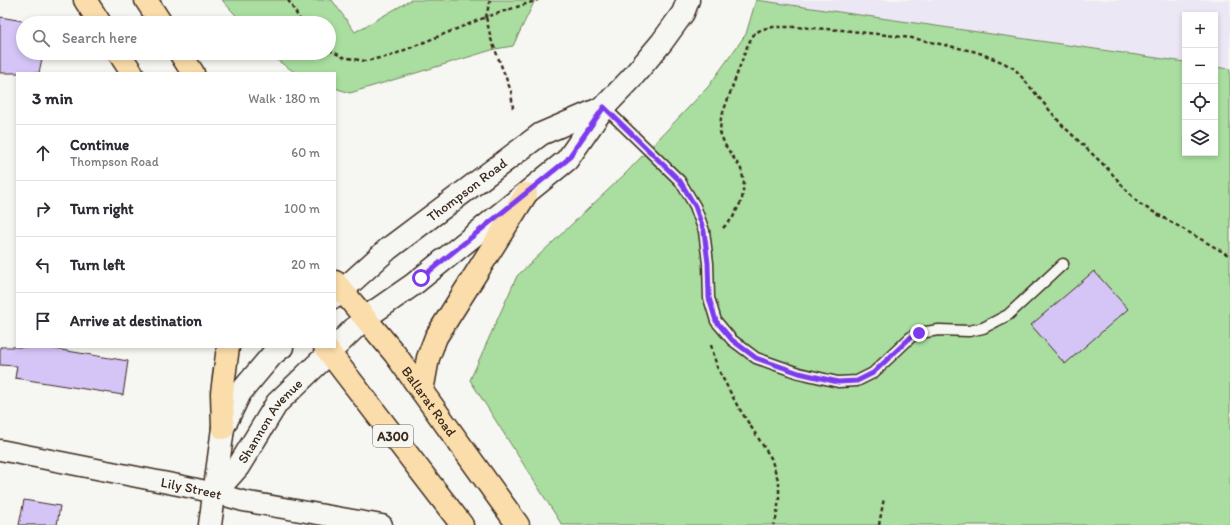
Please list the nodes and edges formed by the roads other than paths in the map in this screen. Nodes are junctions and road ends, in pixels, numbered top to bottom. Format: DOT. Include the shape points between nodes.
graph roads {
  1 [pos="85,0"];
  2 [pos="146,0"];
  3 [pos="688,0"];
  4 [pos="95,16"];
  5 [pos="156,16"];
  6 [pos="124,60"];
  7 [pos="185,60"];
  8 [pos="131,72"];
  9 [pos="192,72"];
  10 [pos="604,107"];
  11 [pos="526,194"];
  12 [pos="1063,264"];
  13 [pos="337,290"];
  14 [pos="366,318"];
  15 [pos="336,343"];
  16 [pos="228,348"];
  17 [pos="281,348"];
  18 [pos="327,350"];
  19 [pos="422,391"];
  20 [pos="223,428"];
  21 [pos="0,450"];
  22 [pos="215,493"];
  23 [pos="210,525"];
  24 [pos="382,525"];
  25 [pos="462,525"];
  26 [pos="518,525"];
  1 -- 4 [label="highway"];
  2 -- 5 [label="highway"];
  3 -- 10 [label="main road, Thompson Road" via="683,13 662,42"];
  6 -- 8 [label="highway"];
  7 -- 9 [label="highway"];
  10 -- 11 [label="main road, Thompson Road" via="567,160"];
  10 -- 12 [label="lane" via="680,181 695,206 704,231 709,298 716,321 732,340 756,358 799,373 838,382 857,381 873,373 911,337 919,333 939,330 969,331 983,328 1008,315"];
  10 -- 13 [label="main road, Thompson Road" via="541,134"];
  11 -- 14 [label="main road, Thompson Road" via="414,284"];
  11 -- 19 [label="highway" via="436,337 428,358"];
  13 -- 14 [label="highway, Ballarat Road"];
  14 -- 15 [label="main road, Shannon Avenue"];
  14 -- 19 [label="highway, Ballarat Road"];
  16 -- 20 [label="highway" via="222,393"];
  17 -- 20 [label="main road, Shannon Avenue" via="240,393"];
  18 -- 22 [label="main road, Shannon Avenue" via="277,403 238,467"];
  18 -- 25 [label="highway, A300"];
  19 -- 26 [label="highway, Ballarat Road"];
  20 -- 22 [label="main road, Shannon Avenue"];
  21 -- 22 [label="street, Lily Street"];
  22 -- 23 [label="main road, Shannon Avenue"];
  22 -- 24 [label="street, Lily Street" via="243,501"];
}
